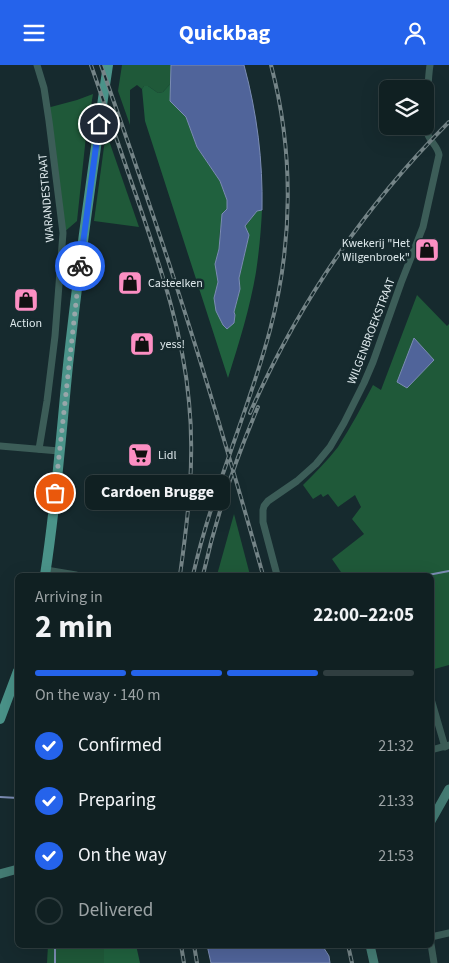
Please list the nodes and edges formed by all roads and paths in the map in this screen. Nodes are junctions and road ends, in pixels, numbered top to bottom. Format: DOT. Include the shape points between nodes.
graph roads {
  1 [pos="37,65"];
  2 [pos="108,65"];
  3 [pos="430,65"];
  4 [pos="0,446"];
  5 [pos="39,449"];
  6 [pos="60,451"];
  7 [pos="46,572"];
  8 [pos="276,573"];
  9 [pos="15,679"];
  10 [pos="434,708"];
  11 [pos="0,719"];
  12 [pos="447,746"];
  13 [pos="434,749"];
  14 [pos="449,791"];
  15 [pos="434,816"];
  16 [pos="14,870"];
  17 [pos="0,872"];
  18 [pos="449,933"];
  19 [pos="434,936"];
  20 [pos="371,948"];
  21 [pos="432,948"];
  22 [pos="374,963"];
  23 [pos="434,963"];
  1 -- 5 [label="street, WARANDESTRAAT" via="44,87 62,233 55,336"];
  2 -- 6 [label="main road" via="77,289"];
  3 -- 8 [label="street, WILGENBROEKSTRAAT" via="426,124 427,133 439,155 423,227 373,362 337,436 316,464 264,506 263,522"];
  4 -- 5 [label="street"];
  5 -- 6 [label="street"];
  6 -- 7 [label="main road"];
  9 -- 11 [label="main road"];
  10 -- 12 [label="street"];
  12 -- 13 [label="street"];
  14 -- 15 [label="main road"];
  16 -- 17 [label="main road"];
  18 -- 19 [label="street"];
  20 -- 22 [label="main road"];
  21 -- 23 [label="street"];
}
